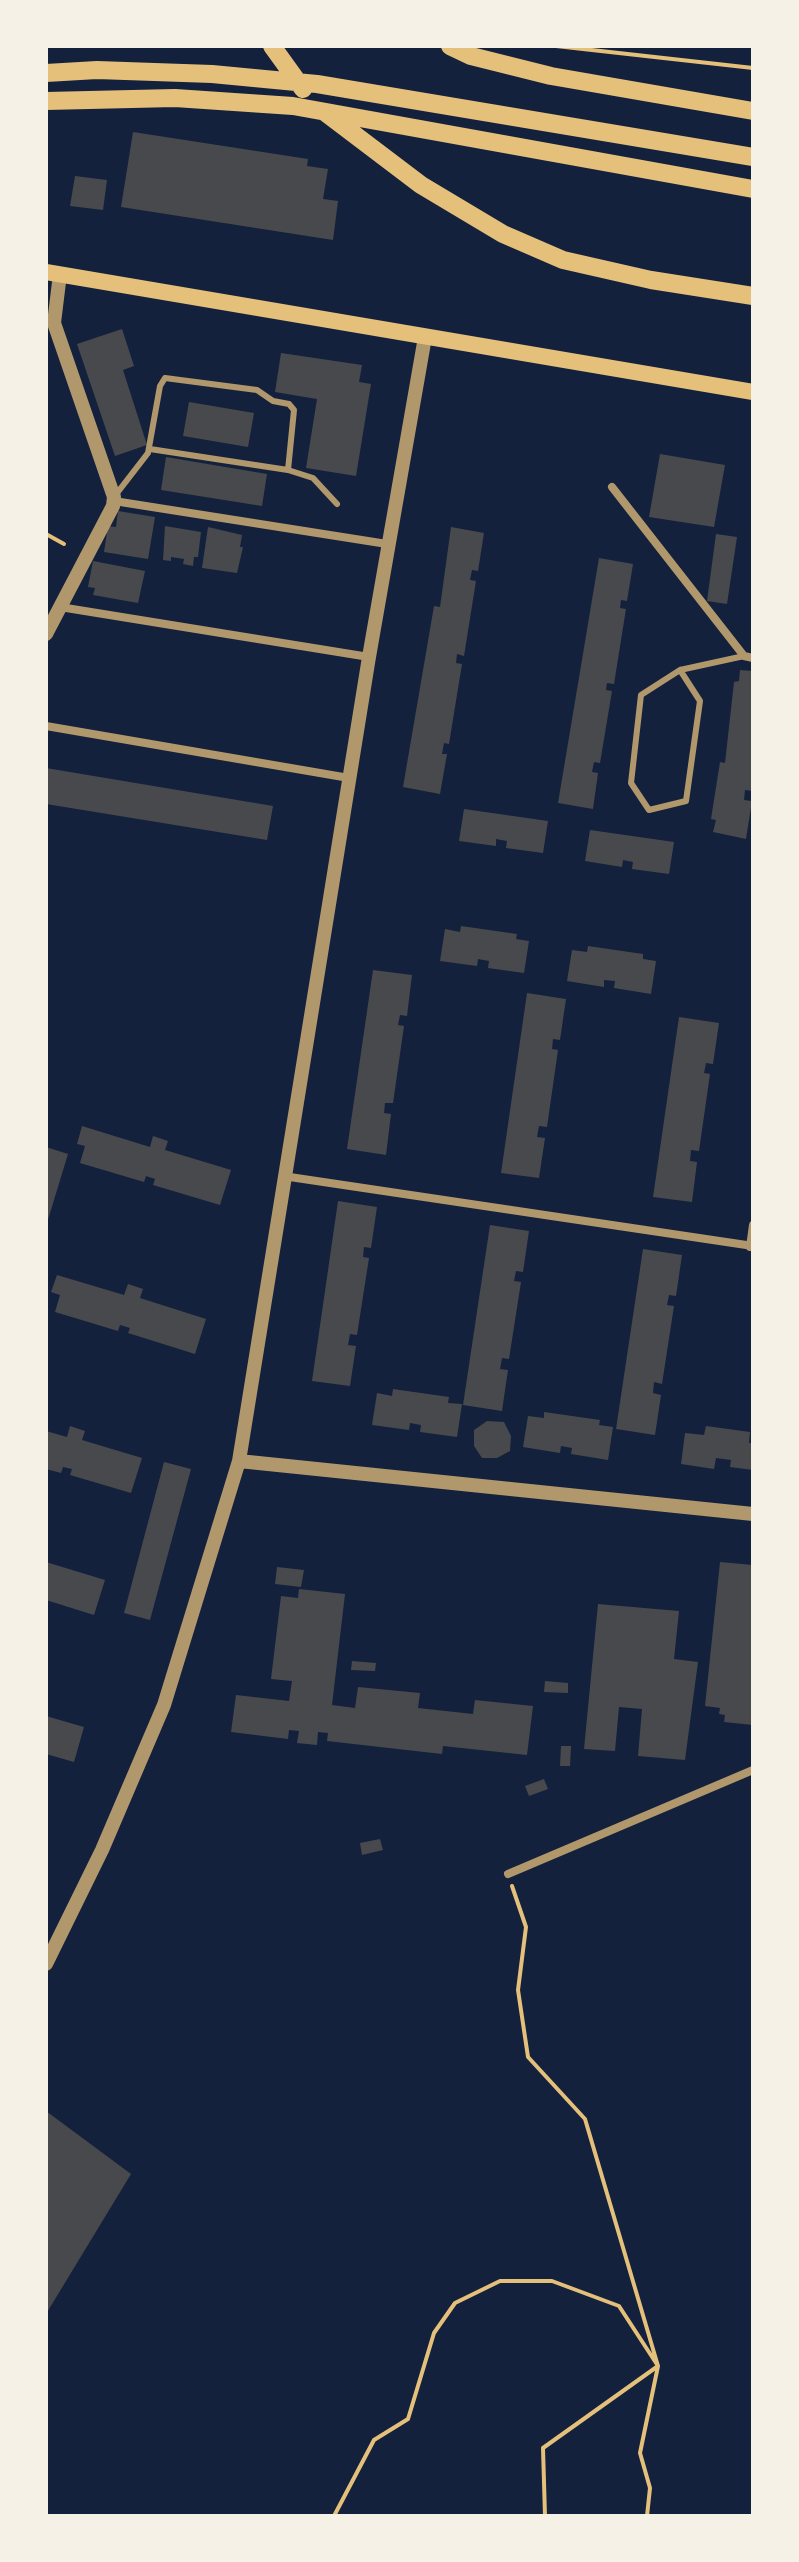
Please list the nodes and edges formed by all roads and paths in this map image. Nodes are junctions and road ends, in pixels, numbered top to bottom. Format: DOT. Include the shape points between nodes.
graph roads {
  1 [pos="272,46"];
  2 [pos="450,46"];
  3 [pos="556,46"];
  4 [pos="753,68"];
  5 [pos="46,73"];
  6 [pos="46,101"];
  7 [pos="753,111"];
  8 [pos="753,157"];
  9 [pos="753,189"];
  10 [pos="53,273"];
  11 [pos="753,296"];
  12 [pos="425,337"];
  13 [pos="753,392"];
  14 [pos="150,449"];
  15 [pos="288,470"];
  16 [pos="612,487"];
  17 [pos="114,499"];
  18 [pos="337,504"];
  19 [pos="46,534"];
  20 [pos="64,544"];
  21 [pos="387,544"];
  22 [pos="60,607"];
  23 [pos="46,634"];
  24 [pos="369,657"];
  25 [pos="749,657"];
  26 [pos="680,670"];
  27 [pos="46,726"];
  28 [pos="349,778"];
  29 [pos="283,1176"];
  30 [pos="753,1225"];
  31 [pos="752,1247"];
  32 [pos="239,1461"];
  33 [pos="753,1514"];
  34 [pos="753,1770"];
  35 [pos="508,1874"];
  36 [pos="46,1964"];
  37 [pos="658,2366"];
  38 [pos="334,2516"];
  39 [pos="545,2516"];
  40 [pos="647,2516"];
  1 -- 11 [label="highway" via="313,103 421,185 503,234 563,260"];
  2 -- 7 [label="highway" via="551,76"];
  3 -- 4 [label="path"];
  5 -- 8 [label="highway" via="198,74 317,84"];
  6 -- 9 [label="highway" via="175,98 293,106"];
  10 -- 12 [label="main road"];
  10 -- 17 [label="street" via="54,323"];
  12 -- 13 [label="main road"];
  12 -- 21 [label="street"];
  14 -- 15 [label="lane"];
  14 -- 15 [label="lane" via="165,378 257,390 293,406"];
  14 -- 17 [label="lane"];
  15 -- 18 [label="lane" via="317,481"];
  16 -- 25 [label="street"];
  17 -- 21 [label="street"];
  17 -- 22 [label="street"];
  19 -- 20 [label="path"];
  21 -- 24 [label="street"];
  22 -- 23 [label="street"];
  22 -- 24 [label="street"];
  24 -- 28 [label="street"];
  25 -- 26 [label="lane"];
  26 -- 26 [label="lane" via="641,695 631,783 649,810 686,801 700,701"];
  27 -- 28 [label="street"];
  28 -- 29 [label="street"];
  29 -- 31 [label="street"];
  29 -- 32 [label="street"];
  30 -- 31 [label="street"];
  32 -- 33 [label="street"];
  32 -- 36 [label="street" via="164,1705"];
  34 -- 35 [label="street"];
  35 -- 37 [label="path" via="526,1927 518,1990 528,2057 585,2119"];
  37 -- 38 [label="path" via="619,2306 552,2281 500,2281 455,2303 434,2333 408,2419 374,2440"];
  37 -- 39 [label="path" via="543,2448"];
  37 -- 40 [label="path" via="640,2453 650,2488"];
}
